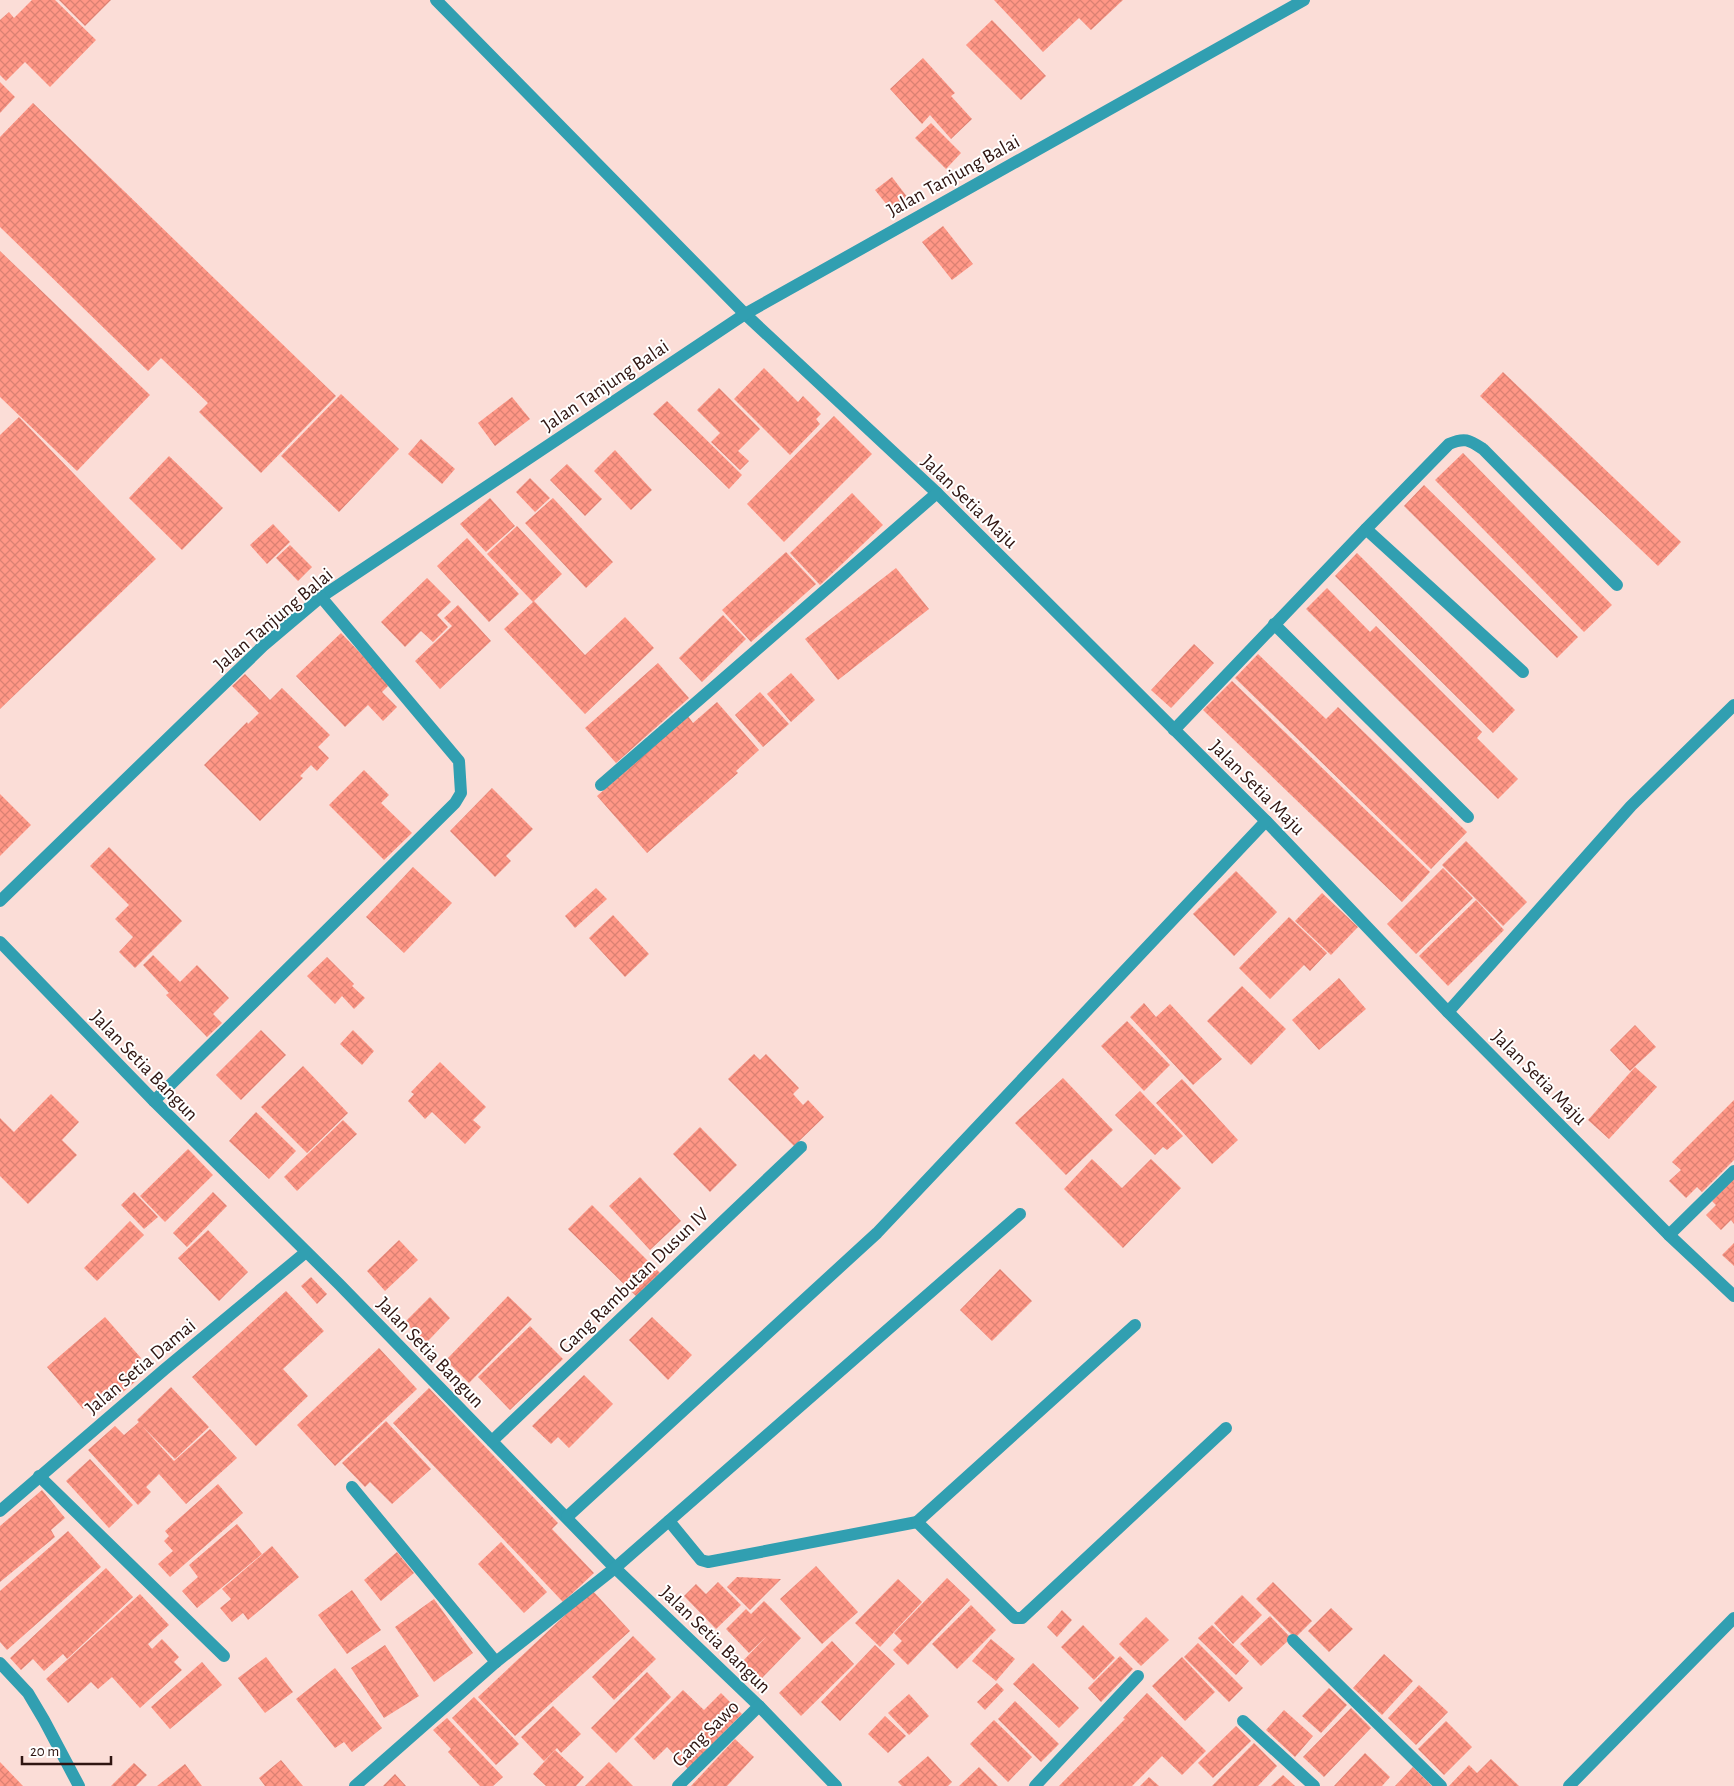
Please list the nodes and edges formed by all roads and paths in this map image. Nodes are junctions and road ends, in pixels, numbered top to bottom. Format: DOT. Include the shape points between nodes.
graph roads {
  1 [pos="436,0"];
  2 [pos="1304,0"];
  3 [pos="745,314"];
  4 [pos="937,493"];
  5 [pos="1366,529"];
  6 [pos="1617,585"];
  7 [pos="322,597"];
  8 [pos="1274,624"];
  9 [pos="1522,672"];
  10 [pos="1734,704"];
  11 [pos="1174,730"];
  12 [pos="601,785"];
  13 [pos="1468,817"];
  14 [pos="1266,821"];
  15 [pos="0,901"];
  16 [pos="0,942"];
  17 [pos="1448,1012"];
  18 [pos="154,1101"];
  19 [pos="801,1147"];
  20 [pos="1734,1171"];
  21 [pos="1020,1214"];
  22 [pos="1669,1235"];
  23 [pos="306,1252"];
  24 [pos="1734,1296"];
  25 [pos="1135,1325"];
  26 [pos="1226,1428"];
  27 [pos="492,1441"];
  28 [pos="39,1476"];
  29 [pos="352,1487"];
  30 [pos="0,1511"];
  31 [pos="567,1517"];
  32 [pos="669,1521"];
  33 [pos="917,1522"];
  34 [pos="615,1568"];
  35 [pos="1734,1618"];
  36 [pos="1294,1640"];
  37 [pos="224,1656"];
  38 [pos="496,1662"];
  39 [pos="0,1663"];
  40 [pos="1138,1676"];
  41 [pos="759,1706"];
  42 [pos="1243,1720"];
  43 [pos="830,1784"];
  44 [pos="80,1786"];
  45 [pos="355,1786"];
  46 [pos="678,1786"];
  47 [pos="1035,1786"];
  48 [pos="1314,1786"];
  49 [pos="1441,1786"];
  50 [pos="1569,1786"];
  1 -- 3 [label="street, Jalan Setia Maju"];
  2 -- 3 [label="street, Jalan Tanjung Balai"];
  3 -- 4 [label="street, Jalan Setia Maju"];
  3 -- 7 [label="street, Jalan Tanjung Balai"];
  4 -- 11 [label="street, Jalan Setia Maju"];
  4 -- 12 [label="street"];
  5 -- 6 [label="street" via="1449,444 1468,440 1483,449"];
  5 -- 8 [label="street"];
  5 -- 9 [label="street"];
  7 -- 15 [label="street, Jalan Tanjung Balai" via="263,646"];
  7 -- 18 [label="street" via="459,761 461,793 455,803"];
  8 -- 11 [label="street"];
  8 -- 13 [label="street"];
  10 -- 17 [label="street" via="1631,806"];
  11 -- 14 [label="street, Jalan Setia Maju"];
  14 -- 17 [label="street, Jalan Setia Maju"];
  14 -- 31 [label="street" via="876,1233"];
  16 -- 18 [label="street, Jalan Setia Bangun"];
  17 -- 22 [label="street, Jalan Setia Maju"];
  18 -- 23 [label="street, Jalan Setia Bangun"];
  19 -- 27 [label="street, Gang Rambutan Dusun IV"];
  20 -- 22 [label="street"];
  21 -- 32 [label="street"];
  22 -- 24 [label="street, Jalan Setia Maju"];
  23 -- 27 [label="street, Jalan Setia Bangun"];
  23 -- 28 [label="street, Jalan Setia Damai"];
  25 -- 33 [label="street"];
  26 -- 33 [label="street" via="1019,1619"];
  27 -- 31 [label="street, Jalan Setia Bangun"];
  28 -- 30 [label="street, Jalan Setia Damai"];
  28 -- 37 [label="street"];
  29 -- 38 [label="street"];
  31 -- 34 [label="street, Jalan Setia Bangun"];
  32 -- 33 [label="street" via="701,1560 708,1562"];
  32 -- 34 [label="street"];
  34 -- 38 [label="street"];
  34 -- 41 [label="street, Jalan Setia Bangun"];
  35 -- 50 [label="street"];
  36 -- 49 [label="street"];
  38 -- 45 [label="street"];
  39 -- 44 [label="street" via="28,1693"];
  40 -- 47 [label="street"];
  41 -- 43 [label="street, Jalan Setia Bangun"];
  41 -- 46 [label="street, Gang Sawo"];
  42 -- 48 [label="street"];
}
